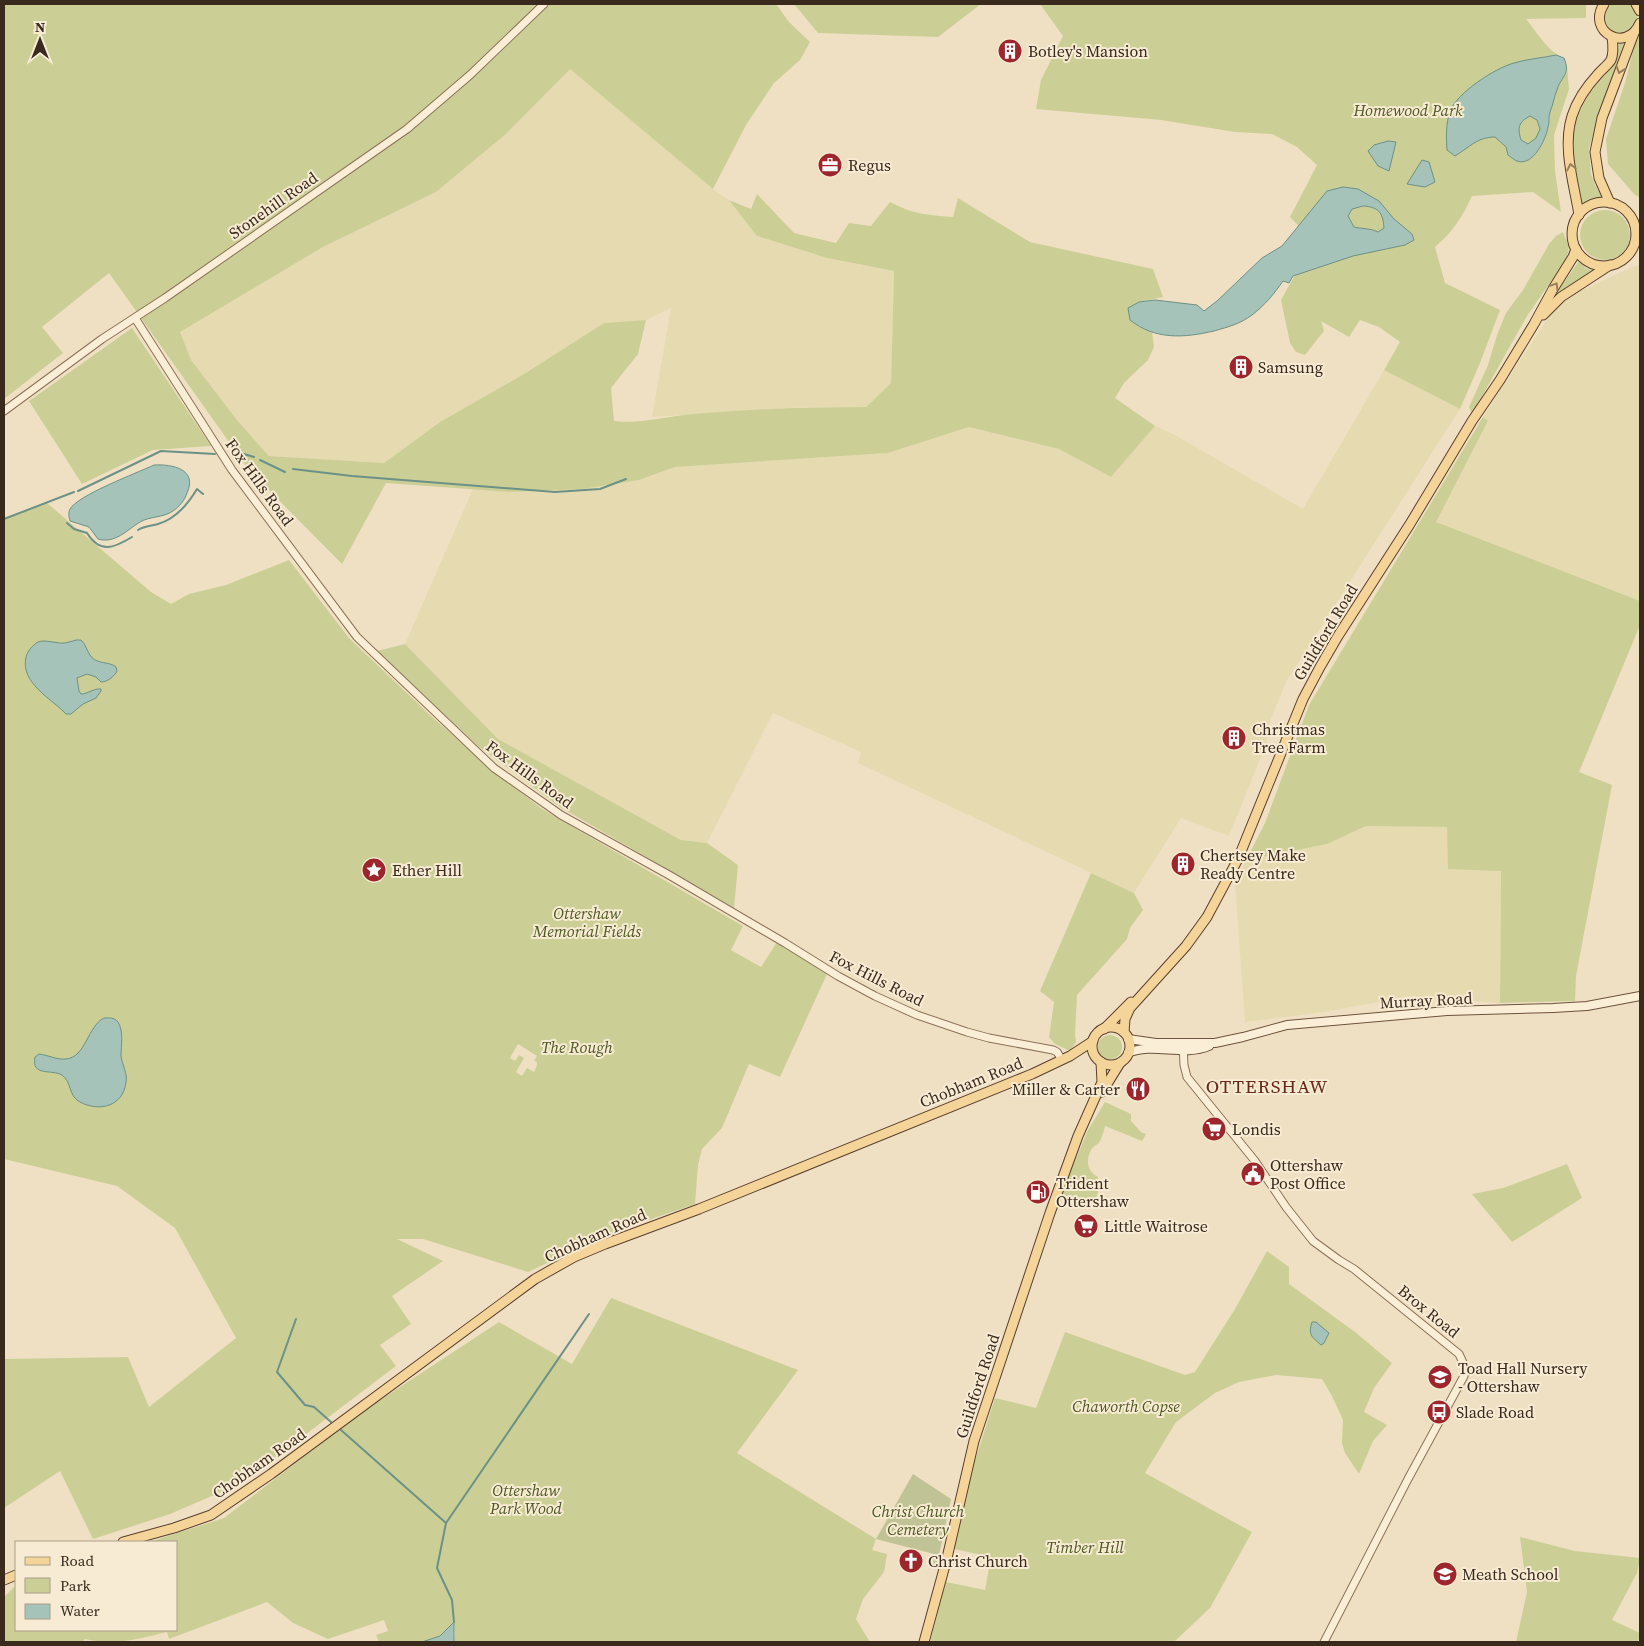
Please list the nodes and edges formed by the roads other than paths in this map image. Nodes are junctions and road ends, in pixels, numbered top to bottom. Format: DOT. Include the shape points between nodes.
graph roads {
  1 [pos="544,4"];
  2 [pos="1604,4"];
  3 [pos="1640,23"];
  4 [pos="1634,33"];
  5 [pos="1612,37"];
  6 [pos="1610,203"];
  7 [pos="1578,215"];
  8 [pos="1636,219"];
  9 [pos="1576,249"];
  10 [pos="1640,253"];
  11 [pos="1626,257"];
  12 [pos="1610,265"];
  13 [pos="134,318"];
  14 [pos="1534,324"];
  15 [pos="4,411"];
  16 [pos="1168,967"];
  17 [pos="1640,996"];
  18 [pos="1104,1029"];
  19 [pos="1126,1036"];
  20 [pos="1093,1041"];
  21 [pos="1183,1047"];
  22 [pos="1128,1052"];
  23 [pos="1066,1058"];
  24 [pos="1098,1059"];
  25 [pos="1120,1063"];
  26 [pos="1076,1144"];
  27 [pos="127,1541"];
  28 [pos="924,1642"];
  29 [pos="1324,1642"];
  1 -- 13 [label="street, Stonehill Road" via="470,75 407,129"];
  2 -- 5 [label="main road" via="1599,14 1600,24"];
  3 -- 4 [label="main road"];
  4 -- 5 [label="main road" via="1625,38"];
  4 -- 6 [label="main road, one-way" via="1602,118 1595,152 1599,178"];
  7 -- 5 [label="main road, one-way" via="1569,159 1572,117 1580,97 1611,60"];
  6 -- 7 [label="main road" via="1589,206"];
  6 -- 8 [label="main road"];
  7 -- 9 [label="main road" via="1572,234"];
  8 -- 11 [label="main road" via="1636,236"];
  9 -- 12 [label="main road" via="1591,263"];
  14 -- 9 [label="main road, Guildford Road, one-way"];
  10 -- 11 [label="main road"];
  11 -- 12 [label="main road"];
  12 -- 14 [label="main road, Guildford Road" via="1557,300"];
  13 -- 15 [label="street, Stonehill Road"];
  13 -- 23 [label="street, Fox Hills Road" via="232,470 357,637 494,768 561,815 875,996 967,1032 1050,1049"];
  14 -- 16 [label="main road, Guildford Road" via="1320,667 1303,699 1224,888 1197,931"];
  16 -- 18 [label="main road, Guildford Road"];
  16 -- 19 [label="main road, Guildford Road" via="1130,1008 1125,1019"];
  17 -- 21 [label="main road, Murray Road" via="1587,1006 1446,1011 1287,1025 1205,1048"];
  18 -- 19 [label="main road" via="1115,1028"];
  18 -- 20 [label="main road"];
  19 -- 21 [label="main road, Murray Road"];
  19 -- 22 [label="main road"];
  20 -- 23 [label="main road, Chobham Road"];
  20 -- 24 [label="main road"];
  21 -- 22 [label="main road, Murray Road"];
  21 -- 29 [label="street, Brox Road" via="1187,1077 1255,1161 1313,1241 1354,1269 1459,1354 1466,1369"];
  22 -- 25 [label="main road"];
  23 -- 24 [label="main road, Chobham Road" via="1084,1055"];
  23 -- 27 [label="main road, Chobham Road" via="574,1257 536,1279 271,1474 210,1514"];
  24 -- 25 [label="main road" via="1109,1065"];
  24 -- 26 [label="main road, Guildford Road" via="1102,1082"];
  25 -- 26 [label="main road, Guildford Road"];
  26 -- 28 [label="main road, Guildford Road" via="1025,1283 980,1422"];
}
